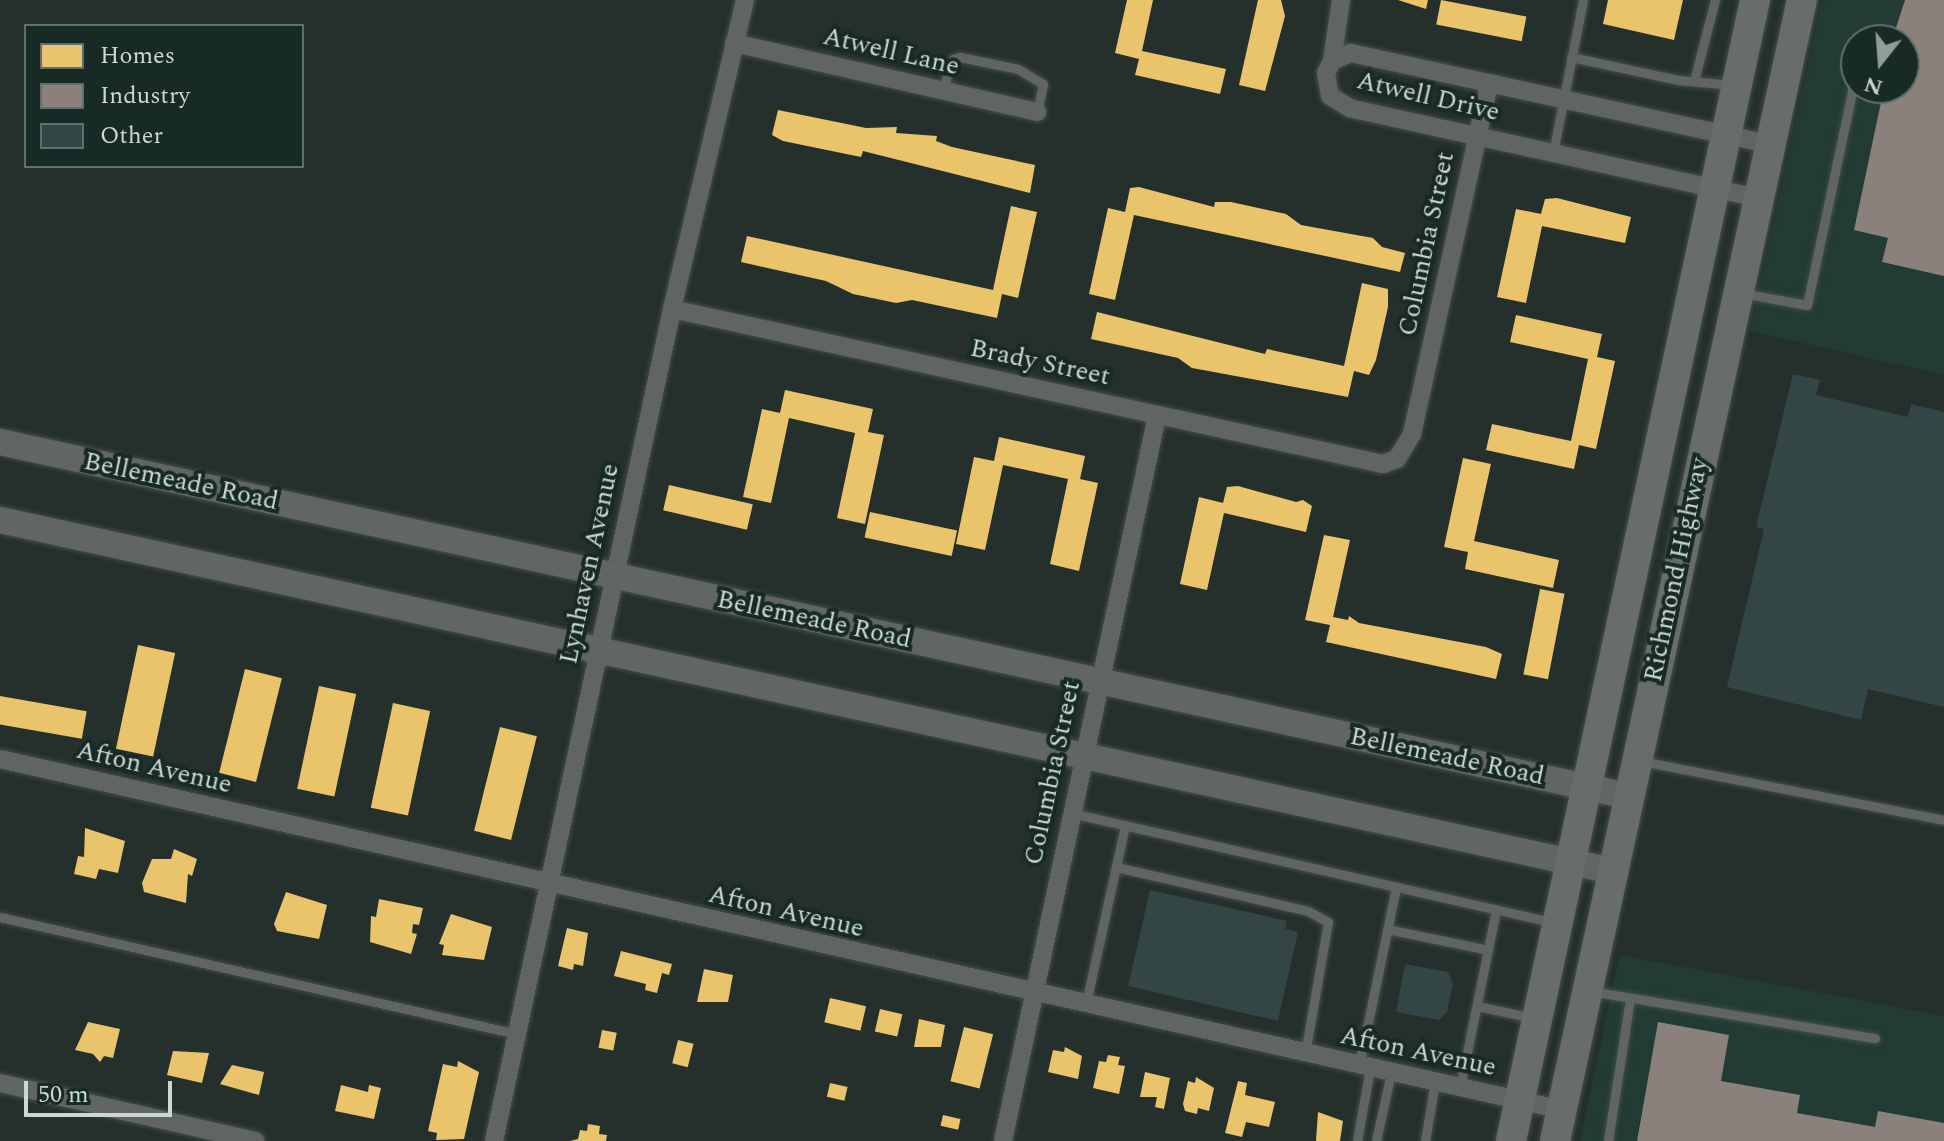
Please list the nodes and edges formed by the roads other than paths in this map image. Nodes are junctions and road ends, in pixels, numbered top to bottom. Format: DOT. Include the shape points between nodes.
graph roads {
  1 [pos="745,0"];
  2 [pos="1341,0"];
  3 [pos="1583,0"];
  4 [pos="1715,0"];
  5 [pos="1755,0"];
  6 [pos="1802,0"];
  7 [pos="734,43"];
  8 [pos="1571,57"];
  9 [pos="1332,61"];
  10 [pos="1694,81"];
  11 [pos="1489,83"];
  12 [pos="1737,85"];
  13 [pos="942,91"];
  14 [pos="1562,99"];
  15 [pos="1849,104"];
  16 [pos="1037,112"];
  17 [pos="1726,135"];
  18 [pos="1477,136"];
  19 [pos="1770,144"];
  20 [pos="1553,153"];
  21 [pos="1714,188"];
  22 [pos="1758,198"];
  23 [pos="1738,292"];
  24 [pos="672,309"];
  25 [pos="1157,416"];
  26 [pos="0,442"];
  27 [pos="1397,459"];
  28 [pos="0,520"];
  29 [pos="615,576"];
  30 [pos="598,649"];
  31 [pos="1099,681"];
  32 [pos="1083,755"];
  33 [pos="0,759"];
  34 [pos="1636,760"];
  35 [pos="1584,786"];
  36 [pos="1628,796"];
  37 [pos="1071,813"];
  38 [pos="1944,820"];
  39 [pos="1125,825"];
  40 [pos="1568,861"];
  41 [pos="1116,867"];
  42 [pos="1612,871"];
  43 [pos="550,885"];
  44 [pos="1396,887"];
  45 [pos="1496,910"];
  46 [pos="0,917"];
  47 [pos="1555,923"];
  48 [pos="1387,929"];
  49 [pos="1488,950"];
  50 [pos="1587,991"];
  51 [pos="1034,995"];
  52 [pos="1630,999"];
  53 [pos="1085,1006"];
  54 [pos="1477,1006"];
  55 [pos="1536,1019"];
  56 [pos="517,1034"];
  57 [pos="1875,1038"];
  58 [pos="1305,1054"];
  59 [pos="1365,1067"];
  60 [pos="1391,1073"];
  61 [pos="1435,1082"];
  62 [pos="0,1083"];
  63 [pos="1460,1087"];
  64 [pos="1520,1100"];
  65 [pos="1562,1110"];
  66 [pos="255,1141"];
  67 [pos="494,1141"];
  68 [pos="1003,1141"];
  69 [pos="1357,1141"];
  70 [pos="1376,1141"];
  71 [pos="1425,1141"];
  72 [pos="1511,1141"];
  73 [pos="1555,1141"];
  74 [pos="1608,1141"];
  1 -- 7 [label="street, Lynhaven Avenue"];
  2 -- 9 [label="street"];
  3 -- 8 [label="lane"];
  4 -- 10 [label="lane"];
  5 -- 12 [label="main road, Richmond Highway"];
  6 -- 19 [label="main road, Richmond Highway"];
  7 -- 13 [label="street, Atwell Lane"];
  7 -- 24 [label="street, Lynhaven Avenue"];
  8 -- 10 [label="lane"];
  8 -- 14 [label="lane"];
  9 -- 11 [label="street, Atwell Drive" via="1351,53"];
  9 -- 18 [label="street, Atwell Drive" via="1325,85 1340,104"];
  10 -- 12 [label="lane"];
  11 -- 14 [label="street, Atwell Drive"];
  11 -- 18 [label="street, Columbia Street"];
  12 -- 17 [label="main road, Richmond Highway"];
  13 -- 16 [label="street, Atwell Lane"];
  13 -- 16 [label="lane" via="953,59 1018,69 1043,84"];
  14 -- 17 [label="street, Atwell Drive"];
  14 -- 20 [label="lane"];
  15 -- 23 [label="lane" via="1807,305"];
  17 -- 19 [label="street, Atwell Drive"];
  17 -- 21 [label="main road, Richmond Highway"];
  18 -- 20 [label="street, Atwell Drive"];
  18 -- 27 [label="street, Columbia Street" via="1412,434"];
  19 -- 22 [label="main road, Richmond Highway"];
  20 -- 21 [label="street, Atwell Drive"];
  21 -- 22 [label="street, Atwell Drive"];
  21 -- 35 [label="main road, Richmond Highway"];
  22 -- 23 [label="main road, Richmond Highway"];
  23 -- 34 [label="main road, Richmond Highway"];
  24 -- 25 [label="street, Brady Street"];
  24 -- 29 [label="street, Lynhaven Avenue"];
  25 -- 27 [label="street, Brady Street" via="1368,463"];
  25 -- 31 [label="street, Columbia Street"];
  26 -- 29 [label="main road, Bellemeade Road"];
  28 -- 30 [label="main road"];
  29 -- 30 [label="street, Lynhaven Avenue"];
  29 -- 31 [label="main road, Bellemeade Road"];
  30 -- 32 [label="main road"];
  30 -- 43 [label="street, Lynhaven Avenue"];
  31 -- 32 [label="street, Columbia Street"];
  31 -- 35 [label="main road, Bellemeade Road"];
  32 -- 37 [label="street, Columbia Street"];
  32 -- 40 [label="main road"];
  33 -- 43 [label="street, Afton Avenue"];
  34 -- 36 [label="main road, Richmond Highway"];
  34 -- 38 [label="lane"];
  35 -- 36 [label="main road, Bellemeade Road"];
  35 -- 40 [label="main road, Richmond Highway"];
  36 -- 42 [label="main road, Richmond Highway"];
  37 -- 39 [label="lane"];
  37 -- 51 [label="street, Columbia Street"];
  39 -- 41 [label="lane"];
  39 -- 44 [label="lane"];
  40 -- 42 [label="main road"];
  40 -- 47 [label="main road, Richmond Highway"];
  41 -- 53 [label="lane"];
  41 -- 58 [label="lane" via="1308,911 1328,922"];
  42 -- 50 [label="main road, Richmond Highway"];
  43 -- 51 [label="street, Afton Avenue"];
  43 -- 56 [label="street, Lynhaven Avenue"];
  44 -- 45 [label="lane"];
  44 -- 48 [label="lane"];
  45 -- 47 [label="lane"];
  45 -- 49 [label="lane"];
  46 -- 56 [label="lane"];
  47 -- 55 [label="main road, Richmond Highway"];
  48 -- 49 [label="lane"];
  48 -- 59 [label="lane"];
  49 -- 54 [label="lane"];
  50 -- 52 [label="lane"];
  50 -- 65 [label="main road, Richmond Highway"];
  51 -- 53 [label="street, Afton Avenue"];
  51 -- 68 [label="street, Columbia Street"];
  52 -- 57 [label="lane"];
  52 -- 74 [label="lane"];
  53 -- 58 [label="street, Afton Avenue"];
  54 -- 55 [label="lane"];
  54 -- 63 [label="lane"];
  55 -- 64 [label="main road, Richmond Highway"];
  56 -- 67 [label="street, Lynhaven Avenue"];
  58 -- 59 [label="street, Afton Avenue"];
  59 -- 60 [label="street, Afton Avenue"];
  59 -- 69 [label="lane"];
  60 -- 61 [label="street, Afton Avenue"];
  60 -- 70 [label="lane"];
  61 -- 63 [label="street, Afton Avenue"];
  61 -- 71 [label="lane"];
  62 -- 66 [label="street"];
  63 -- 64 [label="street, Afton Avenue"];
  64 -- 65 [label="street, Afton Avenue"];
  64 -- 72 [label="main road, Richmond Highway"];
  65 -- 73 [label="main road, Richmond Highway"];
}
